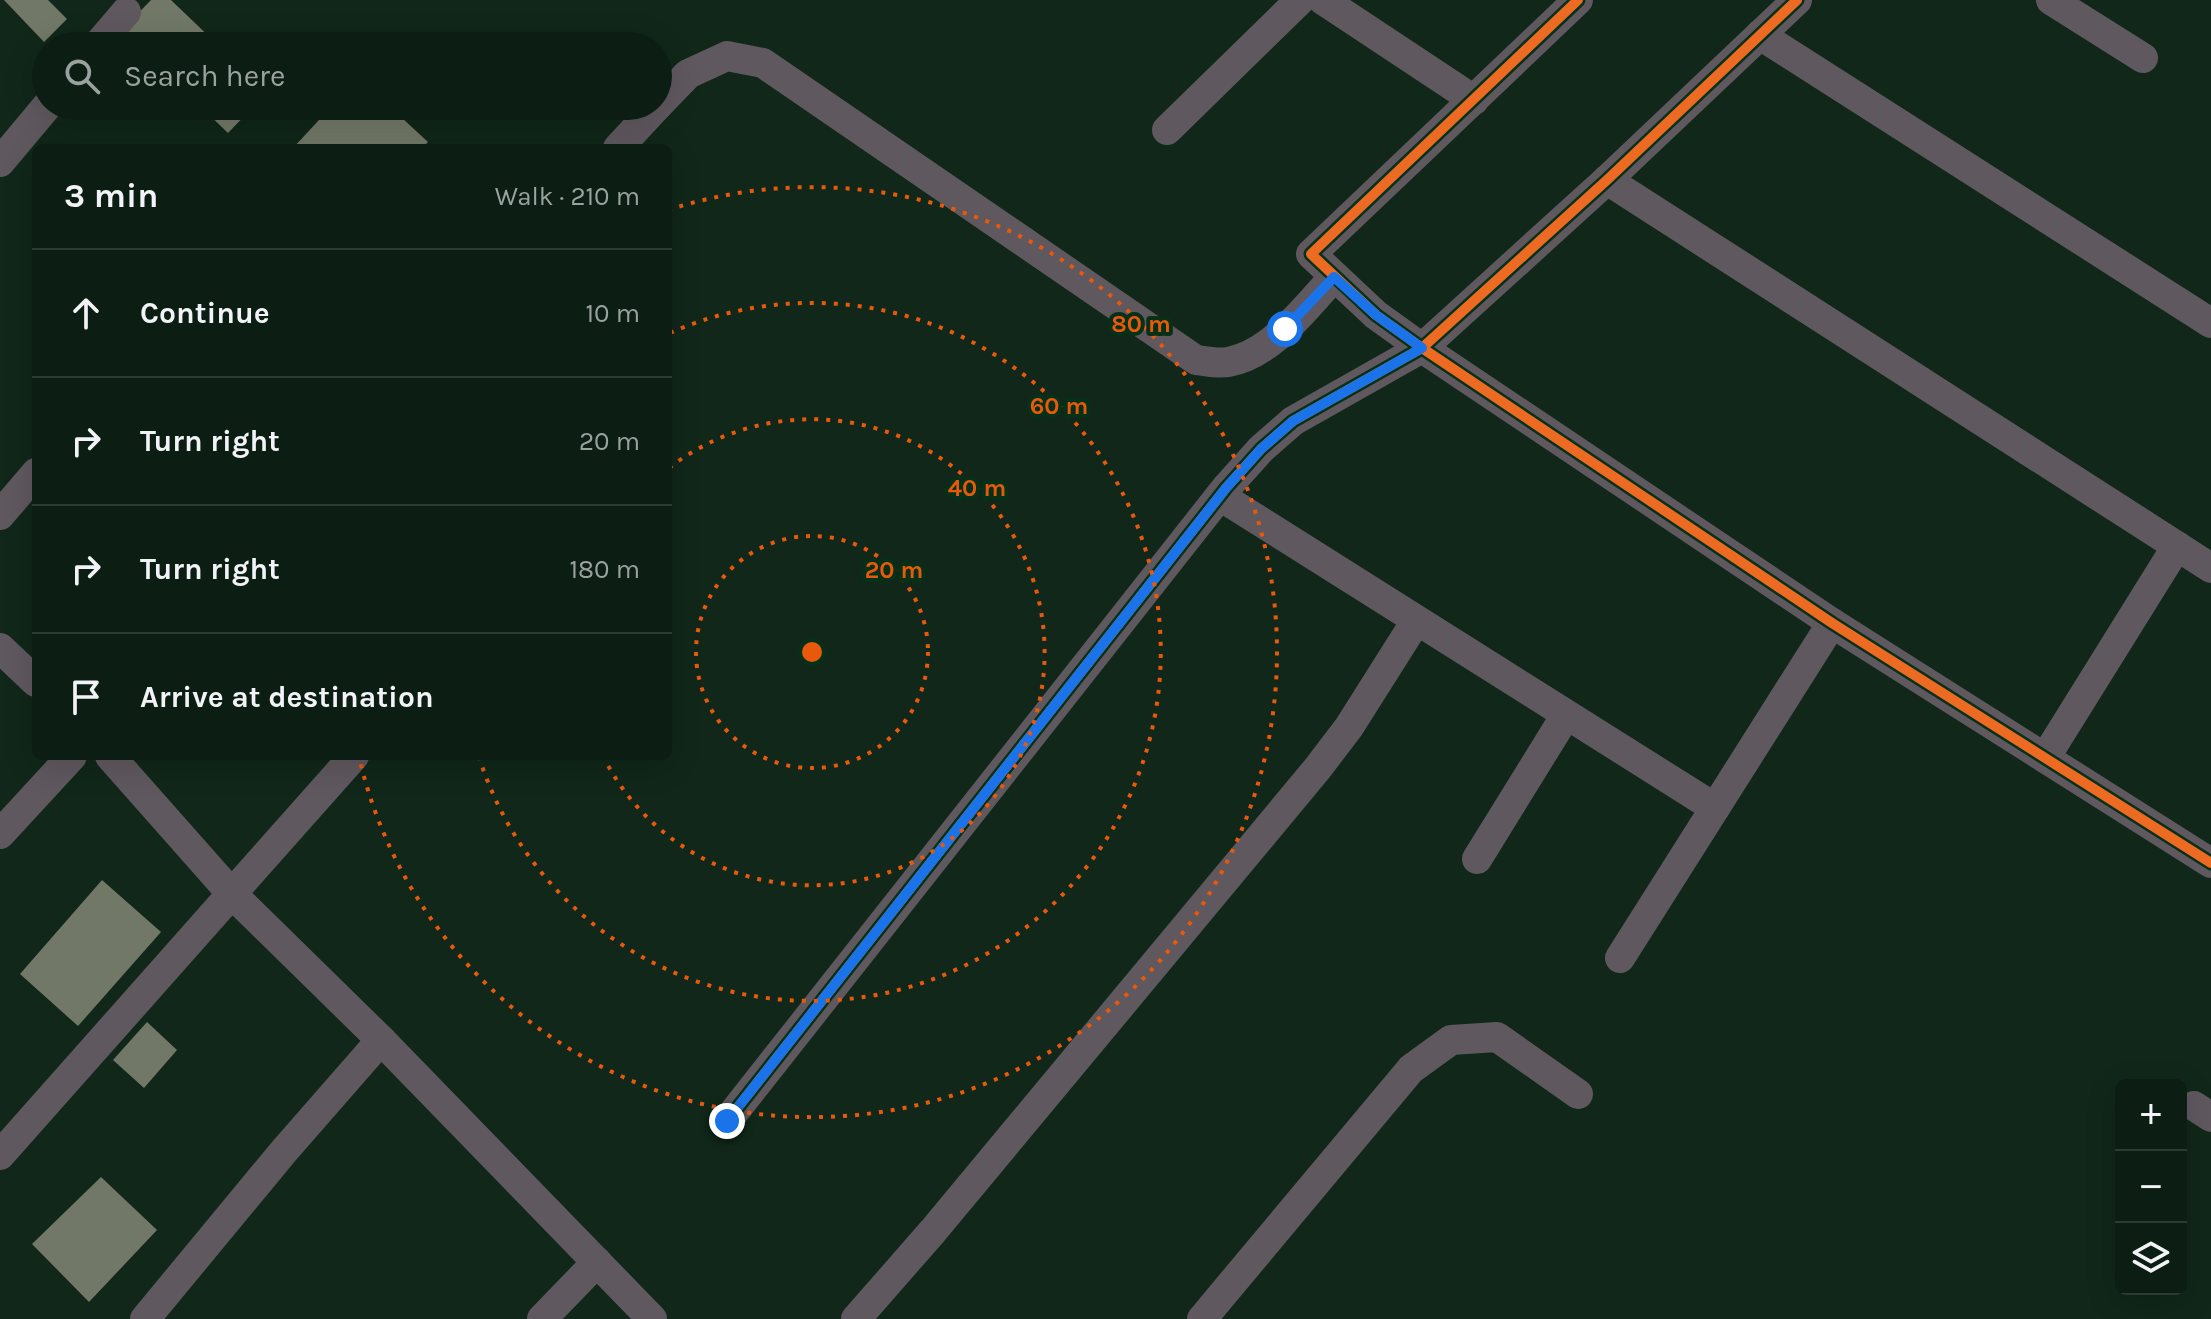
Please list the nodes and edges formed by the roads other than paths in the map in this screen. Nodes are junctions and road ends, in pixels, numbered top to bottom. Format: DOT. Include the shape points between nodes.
graph roads {
  1 [pos="1300,0"];
  2 [pos="1323,0"];
  3 [pos="1578,0"];
  4 [pos="1797,0"];
  5 [pos="2051,0"];
  6 [pos="126,12"];
  7 [pos="109,32"];
  8 [pos="1760,35"];
  9 [pos="2143,58"];
  10 [pos="672,91"];
  11 [pos="1474,100"];
  12 [pos="35,120"];
  13 [pos="645,120"];
  14 [pos="1167,130"];
  15 [pos="622,144"];
  16 [pos="0,162"];
  17 [pos="1607,180"];
  18 [pos="1334,277"];
  19 [pos="2211,323"];
  20 [pos="1422,348"];
  21 [pos="32,478"];
  22 [pos="1220,496"];
  23 [pos="0,515"];
  24 [pos="2177,546"];
  25 [pos="2211,568"];
  26 [pos="1416,621"];
  27 [pos="1832,623"];
  28 [pos="0,648"];
  29 [pos="32,678"];
  30 [pos="1566,715"];
  31 [pos="2045,758"];
  32 [pos="68,760"];
  33 [pos="114,760"];
  34 [pos="350,760"];
  35 [pos="1715,808"];
  36 [pos="0,834"];
  37 [pos="1477,859"];
  38 [pos="2211,863"];
  39 [pos="232,894"];
  40 [pos="1620,958"];
  41 [pos="381,1040"];
  42 [pos="1578,1094"];
  43 [pos="727,1121"];
  44 [pos="0,1155"];
  45 [pos="597,1262"];
  46 [pos="145,1319"];
  47 [pos="542,1319"];
  48 [pos="652,1319"];
  49 [pos="856,1319"];
  50 [pos="1202,1319"];
  1 -- 14 [label="street"];
  2 -- 11 [label="street"];
  3 -- 11 [label="street"];
  4 -- 8 [label="street"];
  5 -- 9 [label="street"];
  6 -- 7 [label="street"];
  8 -- 17 [label="street"];
  8 -- 19 [label="street"];
  10 -- 18 [label="street" via="688,74 727,56 763,63 1196,360 1227,362 1257,351"];
  11 -- 18 [label="street" via="1311,254"];
  12 -- 16 [label="street"];
  13 -- 15 [label="street"];
  17 -- 20 [label="street"];
  17 -- 24 [label="street"];
  18 -- 20 [label="street"];
  20 -- 22 [label="street" via="1293,421"];
  20 -- 27 [label="street"];
  21 -- 23 [label="street"];
  22 -- 26 [label="street"];
  22 -- 43 [label="street"];
  24 -- 25 [label="street"];
  24 -- 31 [label="street"];
  26 -- 30 [label="street"];
  26 -- 49 [label="street" via="1317,769"];
  27 -- 31 [label="street"];
  27 -- 35 [label="street"];
  28 -- 29 [label="street"];
  30 -- 35 [label="street"];
  30 -- 37 [label="street"];
  31 -- 38 [label="street"];
  32 -- 36 [label="street"];
  33 -- 39 [label="street"];
  34 -- 39 [label="street"];
  35 -- 40 [label="street"];
  39 -- 41 [label="street"];
  39 -- 44 [label="street"];
  41 -- 45 [label="street"];
  41 -- 46 [label="street"];
  42 -- 50 [label="street" via="1497,1037 1451,1040 1411,1069"];
  45 -- 47 [label="street"];
  45 -- 48 [label="street"];
}
